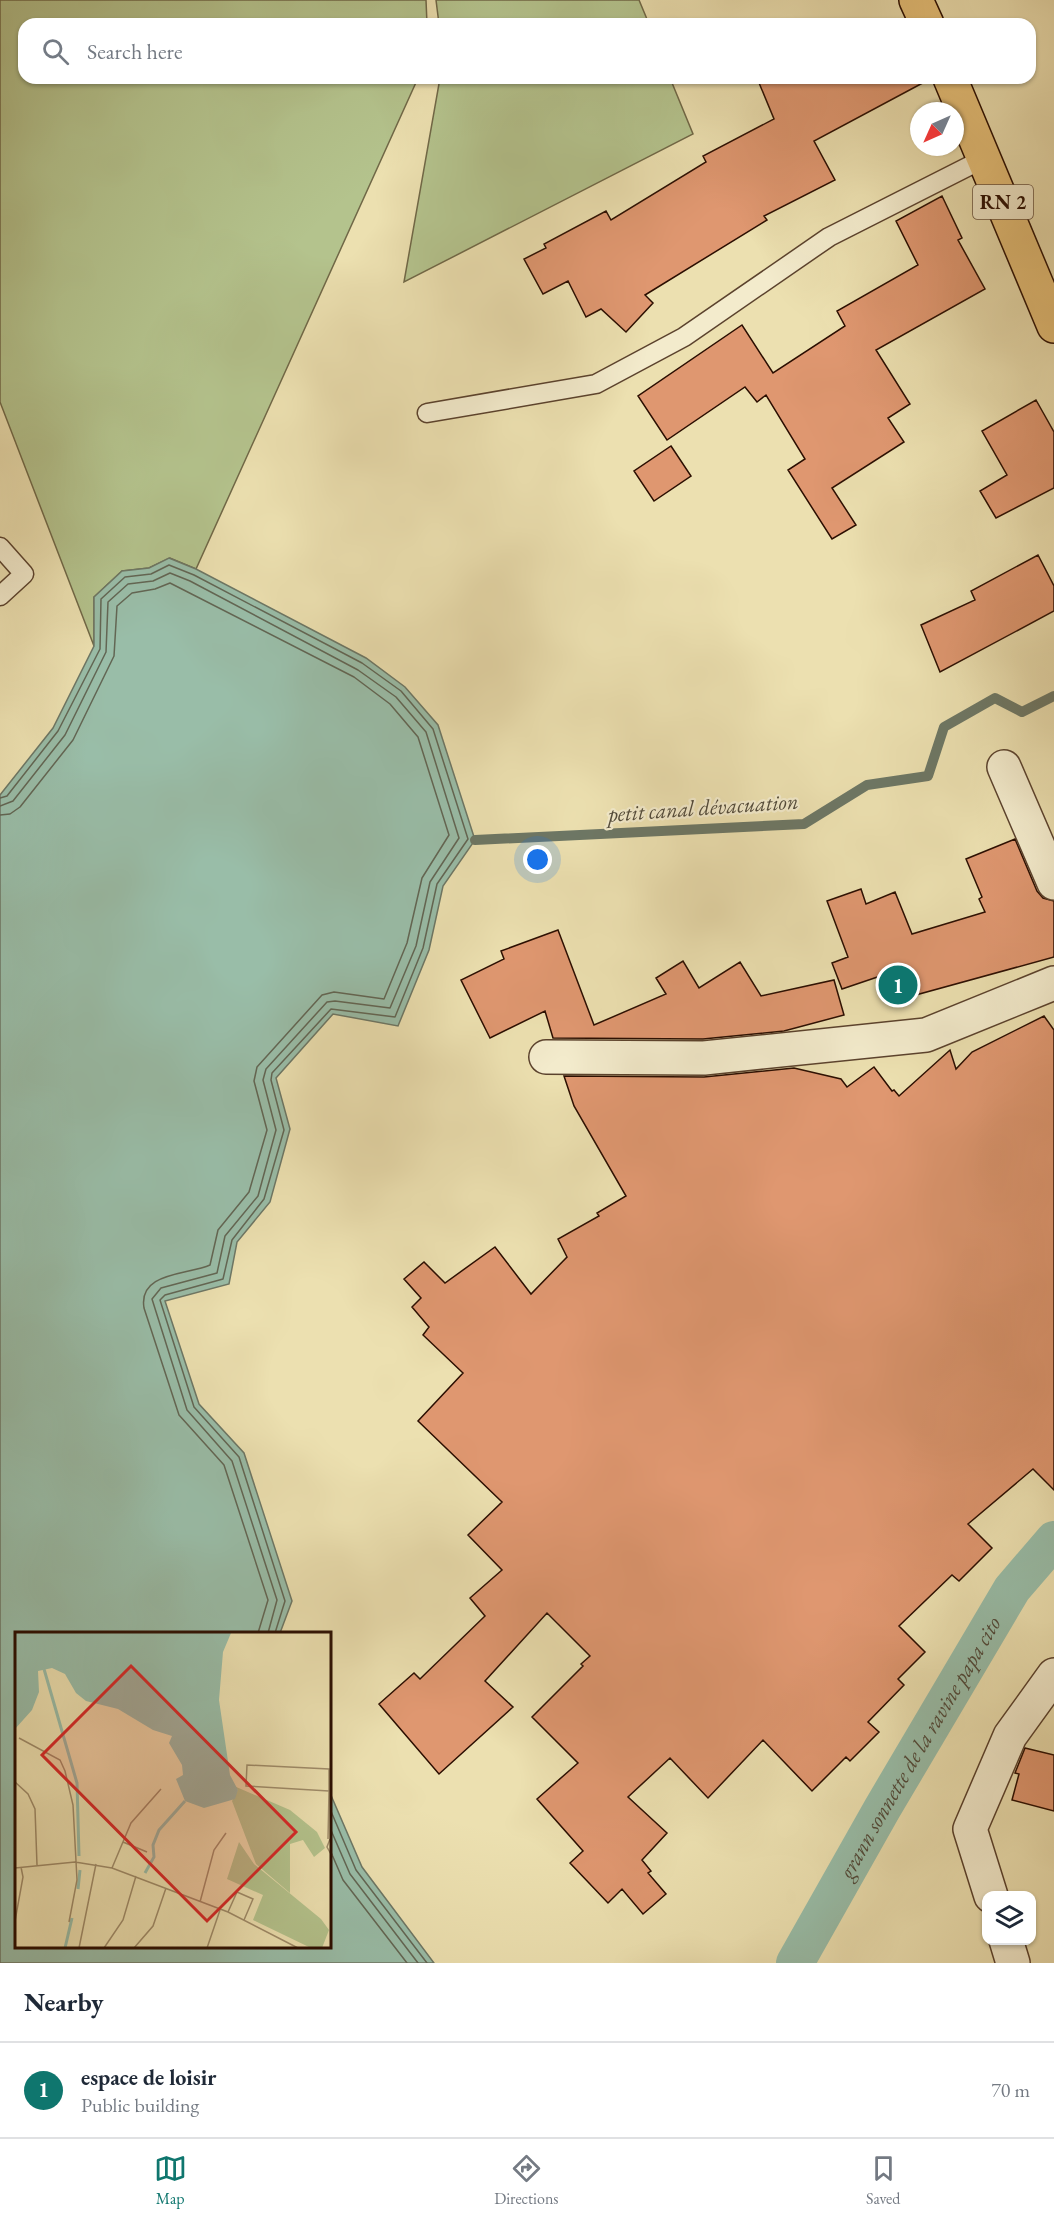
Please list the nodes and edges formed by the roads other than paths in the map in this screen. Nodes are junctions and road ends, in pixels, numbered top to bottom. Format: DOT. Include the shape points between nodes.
graph roads {
  1 [pos="916,0"];
  2 [pos="924,18"];
  3 [pos="953,84"];
  4 [pos="985,158"];
  5 [pos="1054,326"];
  6 [pos="427,413"];
  7 [pos="0,547"];
  8 [pos="0,596"];
  9 [pos="1004,767"];
  10 [pos="1054,883"];
  11 [pos="1054,983"];
  12 [pos="546,1057"];
  13 [pos="1054,1676"];
  14 [pos="989,1891"];
  15 [pos="1006,1945"];
  16 [pos="1013,1963"];
  1 -- 2 [label="main road"];
  3 -- 4 [label="main road, RN 2"];
  4 -- 5 [label="main road, RN 2"];
  4 -- 6 [label="lane" via="829,237 684,338 596,384"];
  7 -- 8 [label="lane" via="24,574"];
  9 -- 10 [label="street"];
  11 -- 12 [label="street" via="926,1035 704,1058"];
  13 -- 14 [label="street" via="1010,1736 970,1829"];
  15 -- 16 [label="street"];
}
